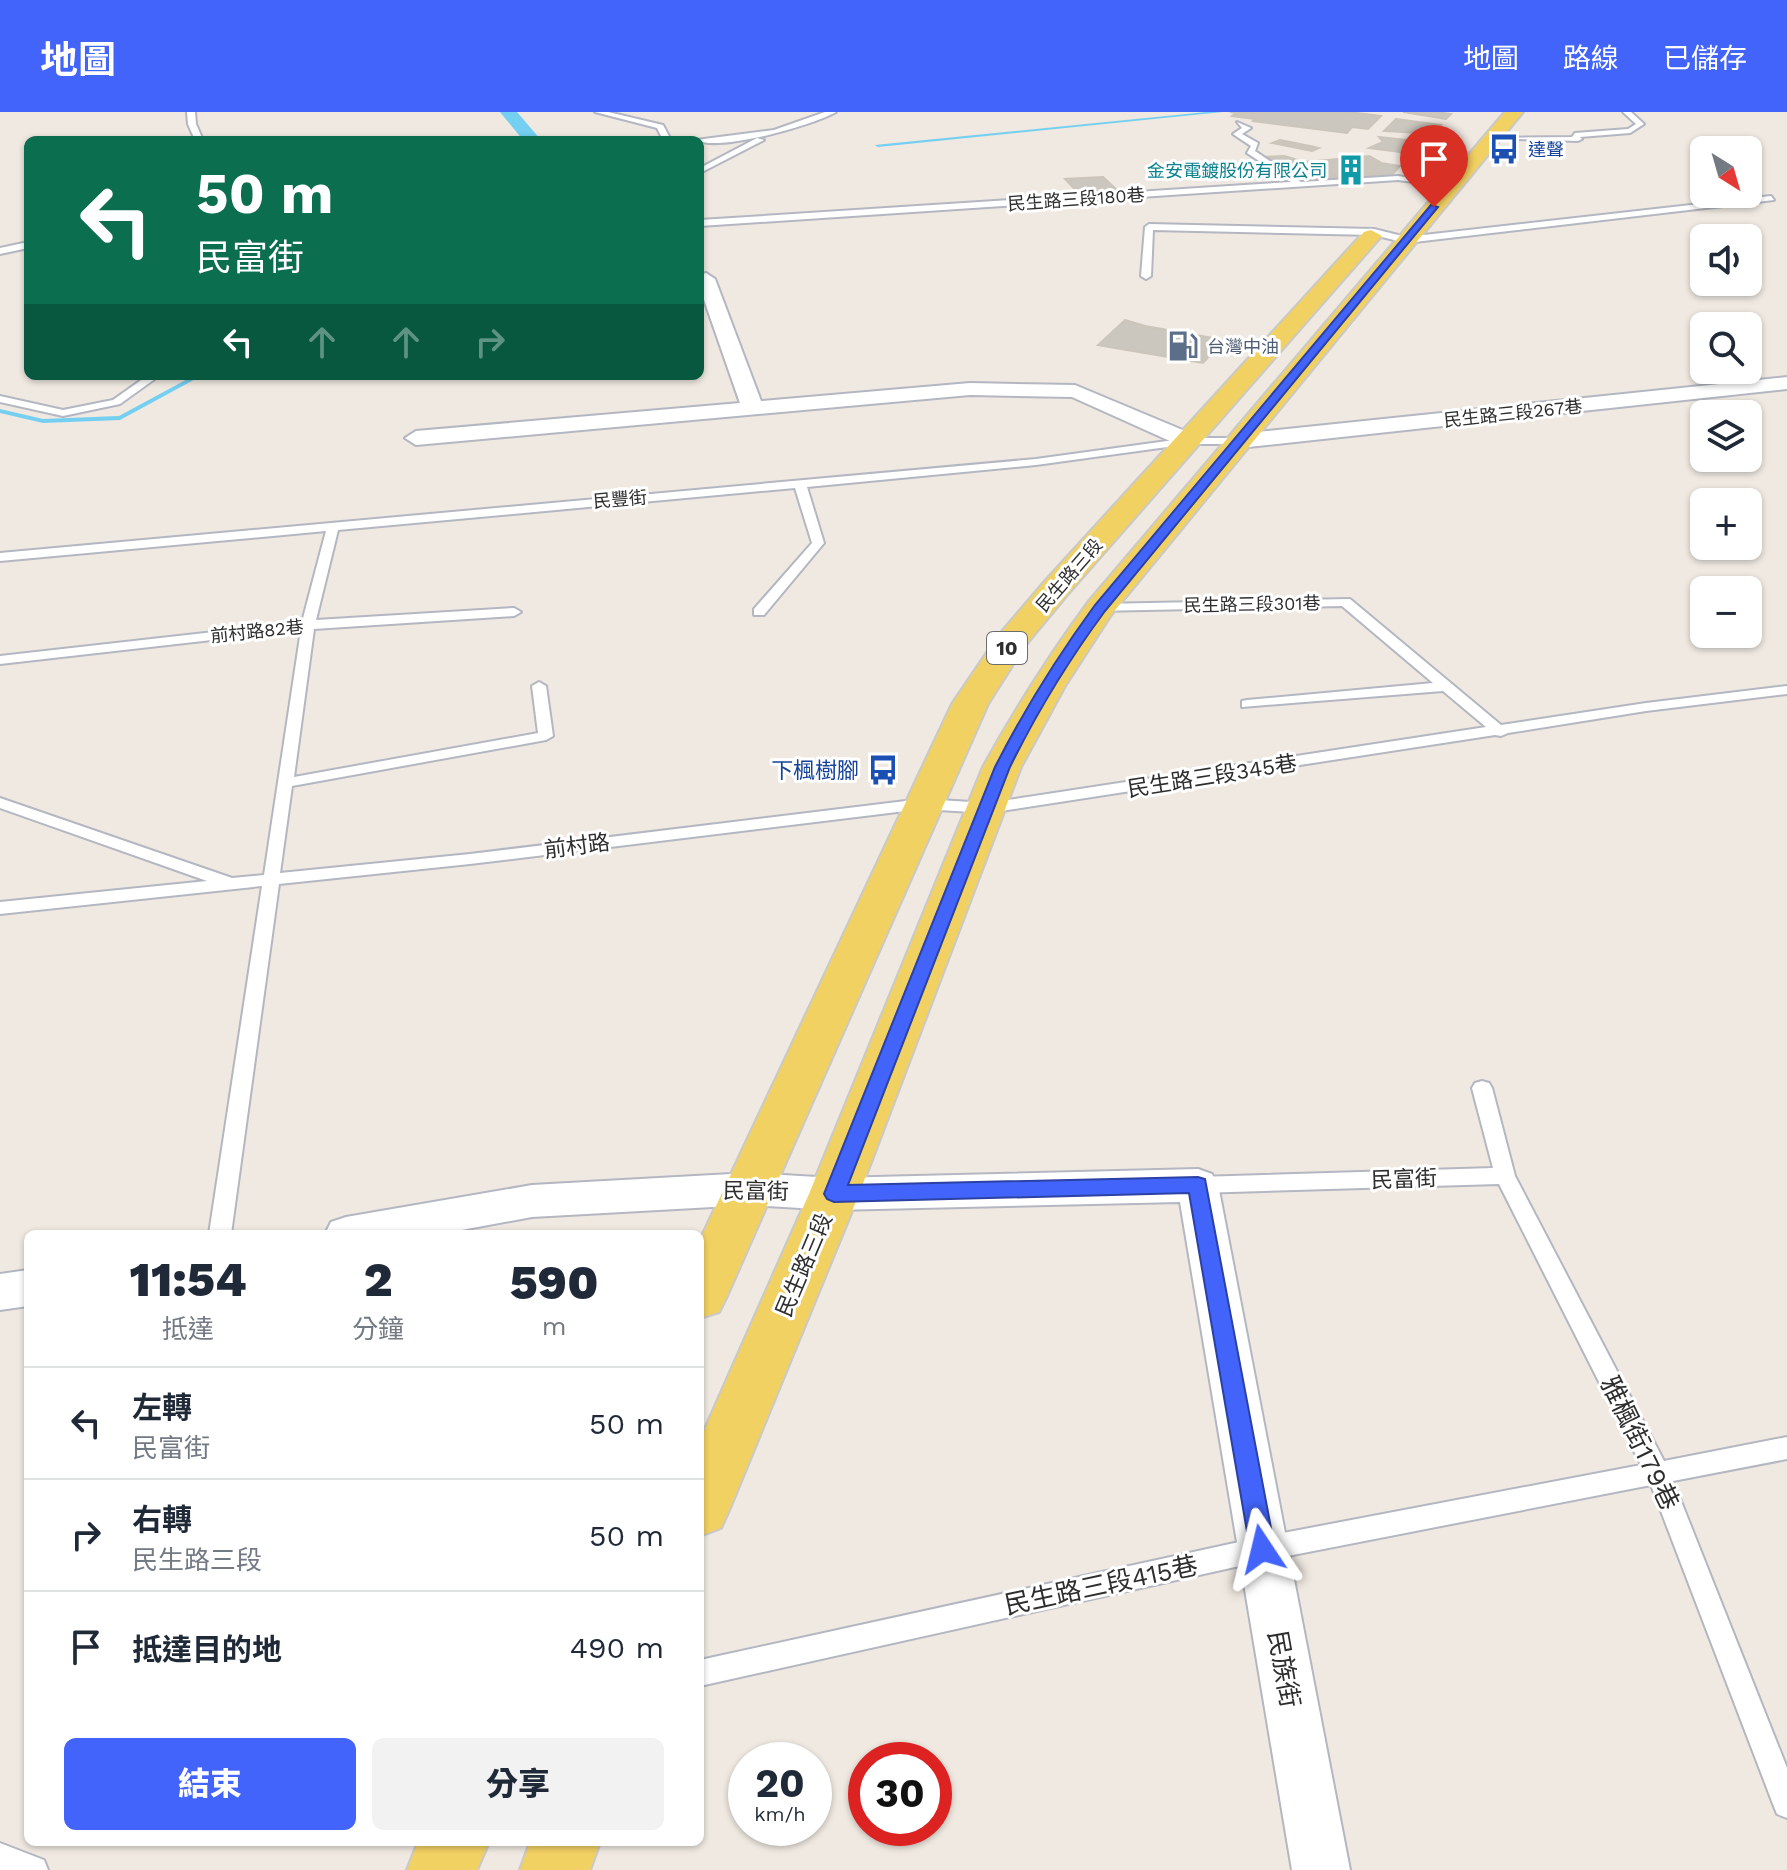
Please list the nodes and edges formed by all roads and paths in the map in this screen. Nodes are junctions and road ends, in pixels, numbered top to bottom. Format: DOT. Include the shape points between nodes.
graph roads {
  1 [pos="191,112"];
  2 [pos="599,112"];
  3 [pos="832,112"];
  4 [pos="1514,112"];
  5 [pos="1627,112"];
  6 [pos="1240,124"];
  7 [pos="1487,125"];
  8 [pos="776,132"];
  9 [pos="197,136"];
  10 [pos="665,136"];
  11 [pos="704,140"];
  12 [pos="704,169"];
  13 [pos="1437,183"];
  14 [pos="1300,185"];
  15 [pos="1771,198"];
  16 [pos="704,223"];
  17 [pos="1390,236"];
  18 [pos="24,246"];
  19 [pos="0,251"];
  20 [pos="1146,276"];
  21 [pos="706,279"];
  22 [pos="148,380"];
  23 [pos="1787,383"];
  24 [pos="0,399"];
  25 [pos="753,408"];
  26 [pos="416,438"];
  27 [pos="1189,441"];
  28 [pos="1239,441"];
  29 [pos="800,483"];
  30 [pos="333,526"];
  31 [pos="0,557"];
  32 [pos="1100,608"];
  33 [pos="514,612"];
  34 [pos="759,612"];
  35 [pos="308,625"];
  36 [pos="0,660"];
  37 [pos="539,686"];
  38 [pos="1446,686"];
  39 [pos="1787,690"];
  40 [pos="1247,704"];
  41 [pos="1501,732"];
  42 [pos="286,783"];
  43 [pos="0,803"];
  44 [pos="922,804"];
  45 [pos="988,808"];
  46 [pos="272,880"];
  47 [pos="232,884"];
  48 [pos="0,908"];
  49 [pos="1482,1088"];
  50 [pos="1505,1176"];
  51 [pos="1198,1185"];
  52 [pos="749,1189"];
  53 [pos="834,1194"];
  54 [pos="221,1230"];
  55 [pos="369,1230"];
  56 [pos="704,1287"];
  57 [pos="24,1289"];
  58 [pos="0,1292"];
  59 [pos="1787,1448"];
  60 [pos="1659,1475"];
  61 [pos="704,1499"];
  62 [pos="1262,1549"];
  63 [pos="704,1672"];
  64 [pos="1787,1804"];
  65 [pos="452,1846"];
  66 [pos="564,1846"];
  67 [pos="0,1857"];
  68 [pos="34,1870"];
  69 [pos="442,1870"];
  70 [pos="555,1870"];
  71 [pos="1321,1870"];
  1 -- 9 [label="lane"];
  2 -- 10 [label="lane" via="660,127"];
  3 -- 8 [label="lane"];
  4 -- 7 [label="main road, 民生路三段 / 10"];
  5 -- 7 [label="lane" via="1640,124 1630,131 1575,135 1578,139"];
  6 -- 14 [label="lane" via="1247,128 1237,134 1255,145 1250,151"];
  7 -- 13 [label="main road, 民生路三段 / 10"];
  8 -- 11 [label="lane"];
  8 -- 12 [label="lane"];
  13 -- 14 [label="lane, 民生路三段180巷" via="1398,178"];
  13 -- 17 [label="main road, 民生路三段 / 10"];
  14 -- 16 [label="lane, 民生路三段180巷"];
  15 -- 17 [label="lane"];
  17 -- 20 [label="lane" via="1149,227"];
  17 -- 27 [label="main road, 民生路三段 / 10"];
  17 -- 28 [label="main road, 民生路三段 / 10"];
  18 -- 19 [label="lane"];
  21 -- 25 [label="street"];
  22 -- 24 [label="lane" via="116,402 63,413"];
  23 -- 28 [label="street, 民生路三段267巷"];
  25 -- 26 [label="street"];
  25 -- 27 [label="street" via="970,389 1075,391"];
  27 -- 28 [label="lane, 民豐街"];
  27 -- 29 [label="lane, 民豐街" via="1036,462"];
  27 -- 44 [label="main road, 民生路三段 / 10" via="1011,642 970,704"];
  28 -- 32 [label="main road, 民生路三段 / 10"];
  29 -- 30 [label="lane, 民豐街"];
  29 -- 34 [label="lane" via="818,543"];
  30 -- 31 [label="lane, 民豐街"];
  30 -- 35 [label="lane"];
  32 -- 38 [label="lane, 民生路三段301巷" via="1345,602"];
  32 -- 45 [label="main road, 民生路三段 / 10" via="1028,717"];
  33 -- 35 [label="lane, 前村路82巷"];
  35 -- 36 [label="lane, 前村路82巷"];
  35 -- 42 [label="lane"];
  37 -- 42 [label="lane" via="546,736"];
  38 -- 40 [label="lane"];
  38 -- 41 [label="lane, 民生路三段301巷"];
  39 -- 41 [label="lane, 民生路三段345巷"];
  41 -- 45 [label="lane, 民生路三段345巷"];
  42 -- 46 [label="lane"];
  43 -- 47 [label="lane, 前村路"];
  44 -- 45 [label="lane, 民生路三段345巷"];
  44 -- 46 [label="lane, 前村路"];
  44 -- 52 [label="main road, 民生路三段 / 10"];
  45 -- 53 [label="main road, 民生路三段 / 10"];
  46 -- 47 [label="lane, 前村路"];
  46 -- 54 [label="lane"];
  47 -- 48 [label="lane, 前村路"];
  49 -- 50 [label="lane, 雅楓街179巷"];
  50 -- 51 [label="lane, 民富街"];
  50 -- 60 [label="lane, 雅楓街179巷"];
  51 -- 53 [label="street, 民富街"];
  51 -- 62 [label="street, 民族街"];
  52 -- 53 [label="street, 民富街"];
  52 -- 55 [label="street, 民富街" via="532,1201"];
  52 -- 56 [label="main road, 民生路三段 / 10"];
  53 -- 61 [label="main road, 民生路三段 / 10"];
  57 -- 58 [label="street"];
  59 -- 60 [label="lane, 民生路三段415巷"];
  60 -- 62 [label="lane, 民生路三段415巷"];
  60 -- 64 [label="lane, 雅楓街179巷"];
  62 -- 63 [label="lane, 民生路三段415巷"];
  62 -- 71 [label="street, 民族街"];
  65 -- 69 [label="main road"];
  66 -- 70 [label="main road"];
  67 -- 68 [label="lane"];
}
